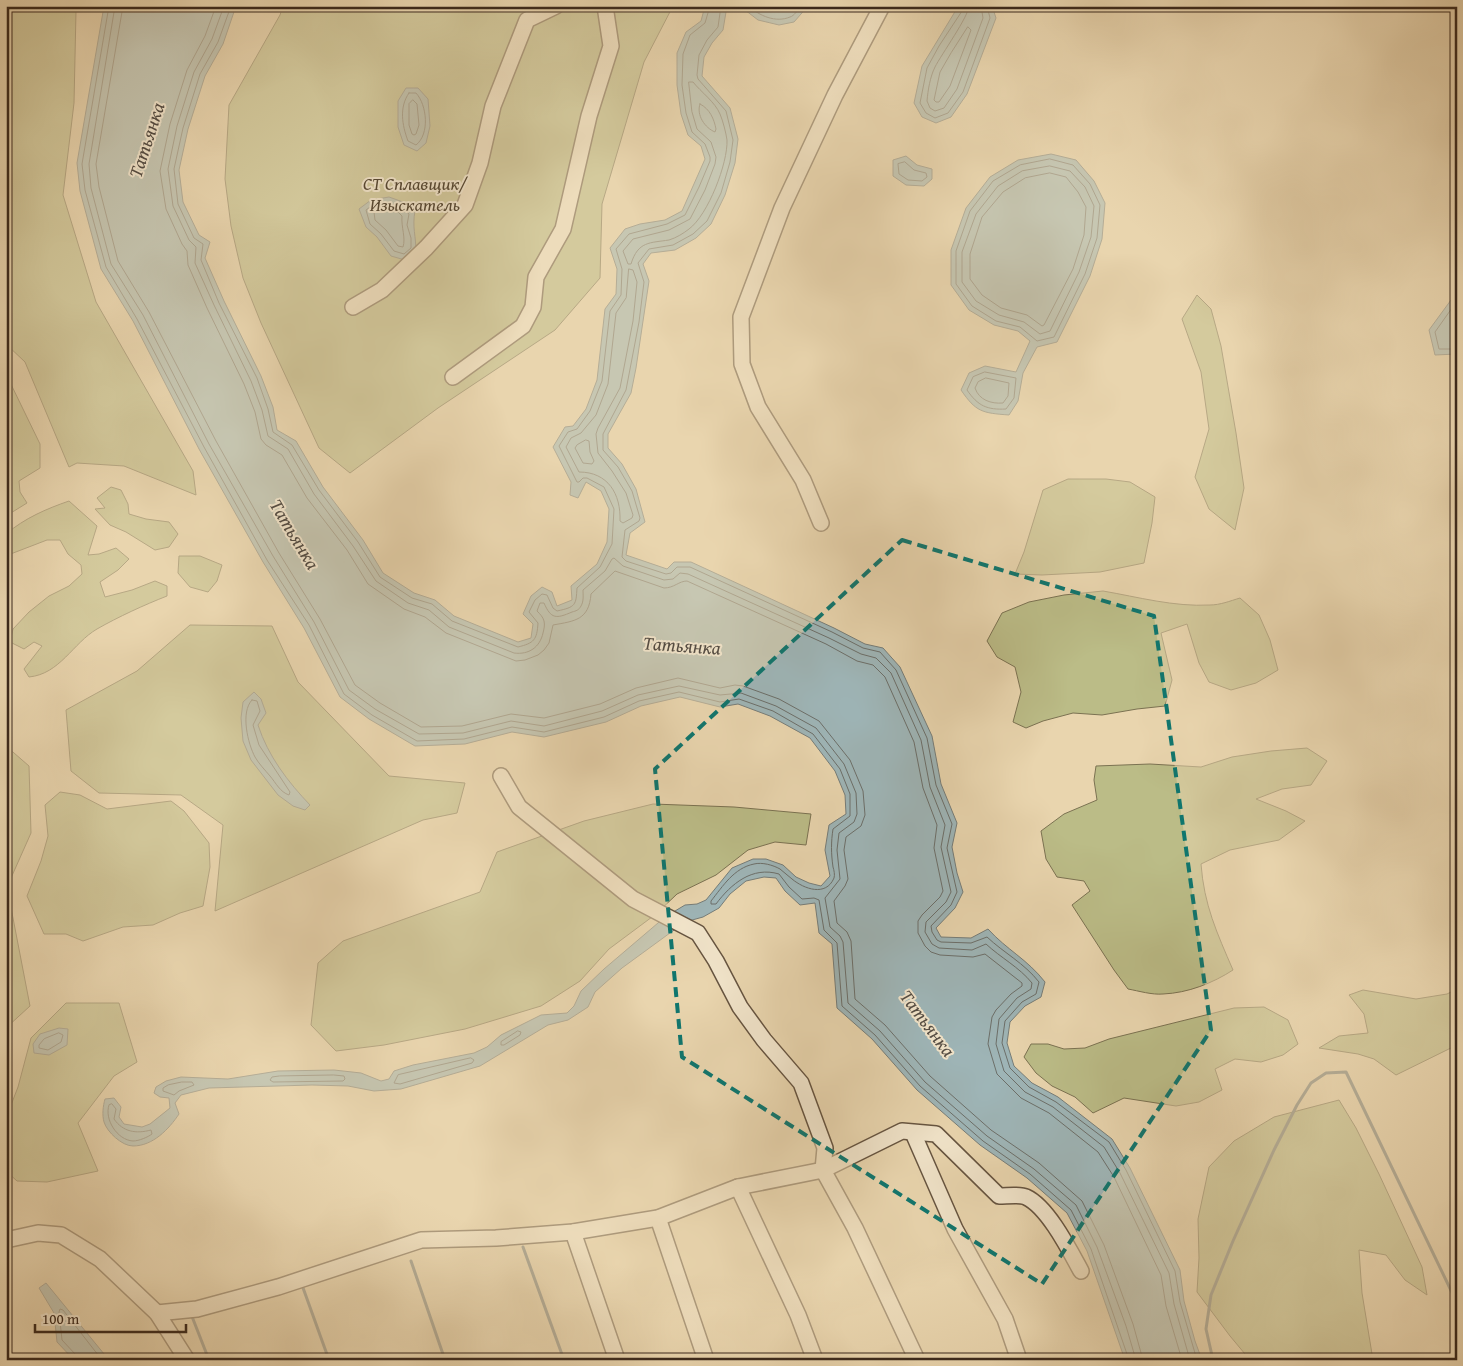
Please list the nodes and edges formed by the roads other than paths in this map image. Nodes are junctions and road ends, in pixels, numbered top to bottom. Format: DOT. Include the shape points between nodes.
graph roads {
  1 [pos="556,6"];
  2 [pos="604,6"];
  3 [pos="882,6"];
  4 [pos="353,307"];
  5 [pos="453,377"];
  6 [pos="821,523"];
  7 [pos="501,776"];
  8 [pos="913,1133"];
  9 [pos="823,1170"];
  10 [pos="738,1187"];
  11 [pos="658,1218"];
  12 [pos="573,1232"];
  13 [pos="6,1240"];
  14 [pos="1081,1271"];
  15 [pos="157,1312"];
  16 [pos="187,1360"];
  17 [pos="617,1360"];
  18 [pos="706,1360"];
  19 [pos="816,1360"];
  20 [pos="916,1360"];
  21 [pos="1019,1360"];
  1 -- 4 [label="street" via="527,20 493,106 480,162 465,205 382,290"];
  2 -- 5 [label="street" via="611,46 588,116 563,229 536,277 533,307 524,326"];
  3 -- 6 [label="street" via="835,94 782,208 742,317 742,364 758,407 803,480"];
  7 -- 9 [label="street" via="519,808 634,899 698,933 740,1007 801,1083 825,1148"];
  8 -- 9 [label="street" via="902,1132"];
  8 -- 14 [label="street" via="936,1134 999,1196 1025,1196 1042,1209"];
  8 -- 21 [label="street" via="955,1229 1005,1319"];
  9 -- 10 [label="street"];
  9 -- 20 [label="street" via="855,1228"];
  10 -- 11 [label="street"];
  10 -- 19 [label="street"];
  11 -- 12 [label="street"];
  11 -- 18 [label="street"];
  12 -- 15 [label="street" via="421,1240 278,1287 197,1309"];
  12 -- 17 [label="street"];
  13 -- 15 [label="street" via="38,1233 61,1235 100,1260"];
  15 -- 16 [label="street"];
}
